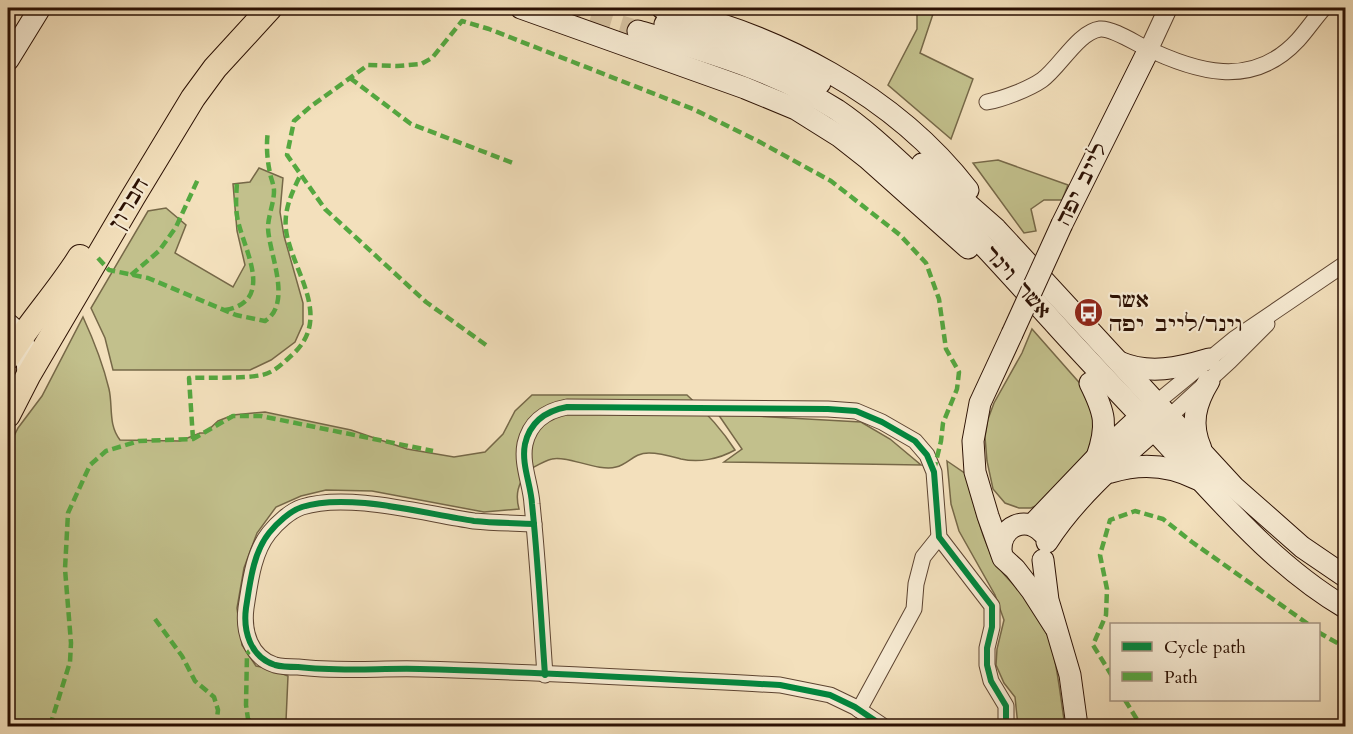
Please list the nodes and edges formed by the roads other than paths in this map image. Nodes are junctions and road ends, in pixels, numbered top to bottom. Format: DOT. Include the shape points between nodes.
graph roads {
  1 [pos="40,8"];
  2 [pos="247,8"];
  3 [pos="270,8"];
  4 [pos="521,8"];
  5 [pos="662,8"];
  6 [pos="1168,8"];
  7 [pos="1324,8"];
  8 [pos="1149,49"];
  9 [pos="8,60"];
  10 [pos="987,102"];
  11 [pos="996,229"];
  12 [pos="1344,265"];
  13 [pos="1286,303"];
  14 [pos="11,342"];
  15 [pos="1209,360"];
  16 [pos="1118,362"];
  17 [pos="28,376"];
  18 [pos="1209,381"];
  19 [pos="1090,383"];
  20 [pos="8,416"];
  21 [pos="1155,417"];
  22 [pos="1204,455"];
  23 [pos="1102,465"];
  24 [pos="1203,483"];
  25 [pos="978,487"];
  26 [pos="534,524"];
  27 [pos="1025,524"];
  28 [pos="939,537"];
  29 [pos="1001,550"];
  30 [pos="1045,551"];
  31 [pos="1015,569"];
  32 [pos="1346,577"];
  33 [pos="1346,608"];
  34 [pos="1054,627"];
  35 [pos="545,675"];
  36 [pos="859,710"];
  37 [pos="883,726"];
  38 [pos="1006,726"];
  39 [pos="1077,726"];
  1 -- 9 [label="main road"];
  2 -- 14 [label="highway, חברון" via="181,92 68,277"];
  3 -- 17 [label="highway, חברון" via="214,68 193,98"];
  4 -- 19 [label="main road" via="774,99 818,122 867,158 974,253"];
  5 -- 11 [label="main road" via="731,27 841,79 921,140 966,188"];
  6 -- 8 [label="street, לייב יפה"];
  7 -- 8 [label="street" via="1281,55 1240,72 1199,69"];
  8 -- 10 [label="street" via="1101,28 1088,33 1041,80"];
  8 -- 25 [label="main road, לייב יפה, bridge" via="1062,224 980,403 973,457"];
  11 -- 16 [label="main road, אשר וינר"];
  11 -- 21 [label="main road, אשר וינר" via="882,127 822,84 750,50 639,24 781,80 857,125 900,162"];
  12 -- 13 [label="street"];
  13 -- 15 [label="street"];
  13 -- 18 [label="street"];
  14 -- 17 [label="main road" via="25,347"];
  15 -- 16 [label="main road" via="1160,370"];
  15 -- 21 [label="street"];
  16 -- 21 [label="main road, אשר וינר"];
  17 -- 20 [label="highway, חברון"];
  18 -- 21 [label="street"];
  18 -- 22 [label="main road" via="1196,406 1194,421"];
  19 -- 21 [label="main road" via="1118,405"];
  19 -- 23 [label="main road" via="1104,415"];
  21 -- 22 [label="main road, אשר וינר"];
  21 -- 23 [label="main road"];
  21 -- 24 [label="main road, אשר וינר"];
  22 -- 32 [label="main road, אשר וינר" via="1261,513"];
  23 -- 24 [label="main road" via="1158,467 1187,474"];
  23 -- 27 [label="main road"];
  23 -- 30 [label="main road"];
  24 -- 33 [label="main road, אשר וינר" via="1289,569"];
  25 -- 27 [label="main road" via="995,507"];
  25 -- 29 [label="main road, לייב יפה"];
  26 -- 28 [label="street" via="525,444 530,430 551,410 828,409 856,411 915,441 934,472"];
  26 -- 35 [label="street"];
  26 -- 35 [label="street" via="476,521 371,504 331,502 301,507 268,534 250,580 245,627 259,656 275,665"];
  27 -- 29 [label="main road" via="1006,531"];
  27 -- 30 [label="main road" via="1042,532"];
  28 -- 36 [label="street" via="923,557 914,609"];
  28 -- 38 [label="street" via="992,606 987,665 991,681 1006,706"];
  29 -- 31 [label="main road" via="1003,558"];
  30 -- 31 [label="main road" via="1039,565"];
  30 -- 34 [label="main road"];
  31 -- 34 [label="main road"];
  34 -- 39 [label="main road" via="1070,675"];
  35 -- 36 [label="street" via="780,684 830,695"];
  36 -- 37 [label="street"];
}
